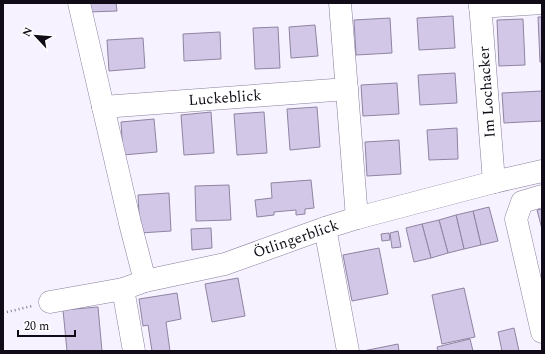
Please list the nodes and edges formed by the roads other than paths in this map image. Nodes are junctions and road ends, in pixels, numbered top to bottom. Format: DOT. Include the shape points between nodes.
graph roads {
  1 [pos="79,3"];
  2 [pos="340,3"];
  3 [pos="542,3"];
  4 [pos="480,5"];
  5 [pos="347,90"];
  6 [pos="103,107"];
  7 [pos="542,171"];
  8 [pos="494,182"];
  9 [pos="542,196"];
  10 [pos="357,218"];
  11 [pos="325,228"];
  12 [pos="145,281"];
  13 [pos="123,289"];
  14 [pos="50,302"];
  15 [pos="542,332"];
  16 [pos="134,351"];
  17 [pos="348,351"];
  1 -- 6 [label="street"];
  2 -- 5 [label="street"];
  3 -- 4 [label="street"];
  4 -- 8 [label="street, Im Lochacker"];
  5 -- 6 [label="street, Luckeblick"];
  5 -- 10 [label="street"];
  6 -- 12 [label="street"];
  7 -- 8 [label="street, Ötlingerblick"];
  8 -- 10 [label="street, Ötlingerblick"];
  9 -- 15 [label="street" via="522,202 516,219"];
  10 -- 11 [label="street, Ötlingerblick"];
  11 -- 12 [label="street, Ötlingerblick" via="225,264"];
  11 -- 17 [label="street"];
  12 -- 13 [label="street, Ötlingerblick"];
  13 -- 14 [label="street, Ötlingerblick"];
  13 -- 16 [label="street"];
}
